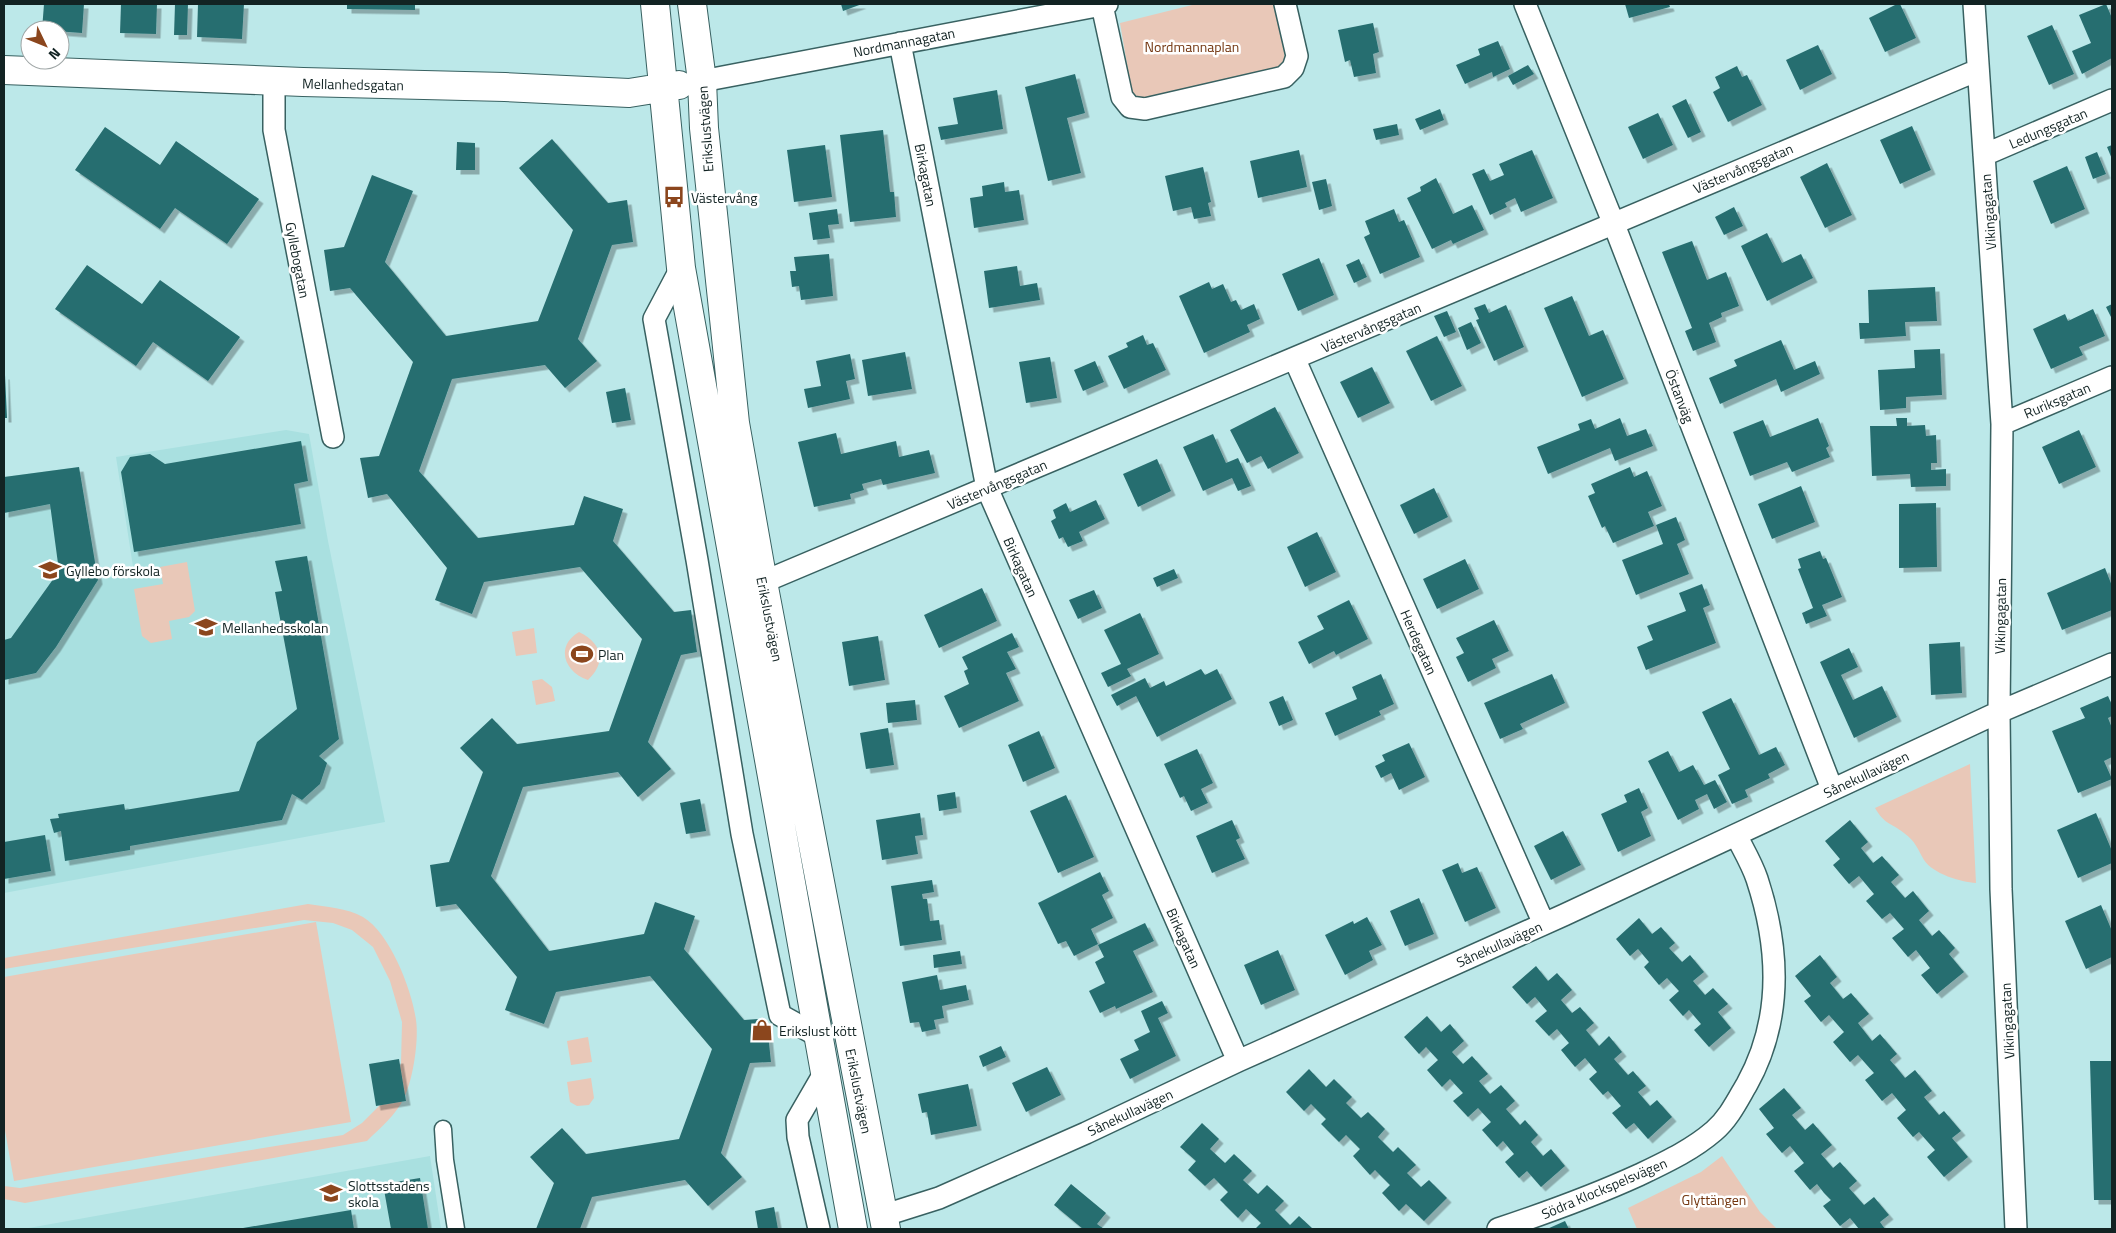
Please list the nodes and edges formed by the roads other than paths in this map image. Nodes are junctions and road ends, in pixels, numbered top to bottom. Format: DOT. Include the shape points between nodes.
graph roads {
  1 [pos="655,4"];
  2 [pos="692,4"];
  3 [pos="1105,4"];
  4 [pos="1285,4"];
  5 [pos="1525,4"];
  6 [pos="1974,4"];
  7 [pos="900,42"];
  8 [pos="4,70"];
  9 [pos="1978,70"];
  10 [pos="274,81"];
  11 [pos="702,81"];
  12 [pos="662,88"];
  13 [pos="2112,100"];
  14 [pos="1984,155"];
  15 [pos="1613,222"];
  16 [pos="682,268"];
  17 [pos="1294,360"];
  18 [pos="2112,377"];
  19 [pos="2002,424"];
  20 [pos="333,437"];
  21 [pos="987,488"];
  22 [pos="762,582"];
  23 [pos="2112,664"];
  24 [pos="1999,712"];
  25 [pos="1832,790"];
  26 [pos="1736,835"];
  27 [pos="1544,924"];
  28 [pos="820,1037"];
  29 [pos="1238,1061"];
  30 [pos="826,1070"];
  31 [pos="443,1129"];
  32 [pos="884,1223"];
  33 [pos="456,1229"];
  34 [pos="819,1229"];
  35 [pos="853,1229"];
  36 [pos="1498,1229"];
  37 [pos="2016,1229"];
  1 -- 12 [label="street, Erikslustvägen"];
  2 -- 11 [label="street, Erikslustvägen"];
  3 -- 4 [label="street" via="1122,98 1130,107 1145,109 1284,77 1293,68 1297,56"];
  3 -- 7 [label="street, Nordmannagatan"];
  5 -- 15 [label="street, Östanväg"];
  6 -- 9 [label="street, Vikingagatan"];
  7 -- 11 [label="street, Nordmannagatan"];
  7 -- 21 [label="street, Birkagatan"];
  8 -- 10 [label="street, Mellanhedsgatan"];
  9 -- 14 [label="street, Vikingagatan"];
  9 -- 15 [label="street, Västervångsgatan"];
  10 -- 12 [label="street, Mellanhedsgatan" via="629,93"];
  10 -- 20 [label="street, Gyllebogatan" via="274,130"];
  11 -- 12 [label="street, Mellanhedsgatan"];
  11 -- 22 [label="street, Erikslustvägen" via="704,128 736,423"];
  12 -- 16 [label="street, Erikslustvägen"];
  13 -- 14 [label="street, Ledungsgatan"];
  14 -- 19 [label="street, Vikingagatan"];
  15 -- 17 [label="street, Västervångsgatan"];
  15 -- 25 [label="street, Östanväg"];
  16 -- 28 [label="street, Erikslustvägen"];
  16 -- 28 [label="street" via="654,319 742,834 780,1015"];
  17 -- 21 [label="street, Västervångsgatan"];
  17 -- 27 [label="street, Herdegatan"];
  18 -- 19 [label="street, Ruriksgatan"];
  19 -- 24 [label="street, Vikingagatan"];
  21 -- 22 [label="street, Västervångsgatan"];
  21 -- 29 [label="street, Birkagatan"];
  22 -- 32 [label="street, Erikslustvägen"];
  23 -- 24 [label="street, Sånekullavägen"];
  24 -- 25 [label="street, Sånekullavägen"];
  24 -- 37 [label="street, Vikingagatan" via="2000,889"];
  25 -- 26 [label="street, Sånekullavägen"];
  26 -- 27 [label="street, Sånekullavägen"];
  26 -- 36 [label="street, Södra Klockspelsvägen" via="1757,878 1772,930 1776,988 1769,1028 1754,1071 1730,1114 1714,1131 1674,1159 1607,1190"];
  27 -- 29 [label="street, Sånekullavägen"];
  28 -- 30 [label="street, Erikslustvägen"];
  29 -- 32 [label="street, Sånekullavägen"];
  30 -- 34 [label="street, Erikslustvägen" via="796,1120"];
  30 -- 35 [label="street, Erikslustvägen"];
  31 -- 33 [label="street"];
}
